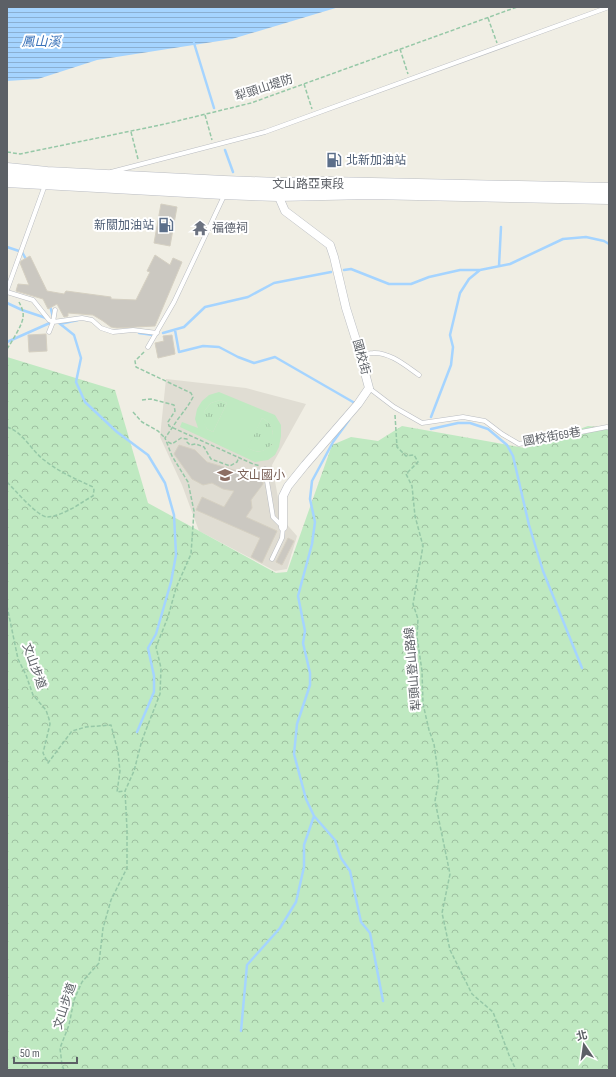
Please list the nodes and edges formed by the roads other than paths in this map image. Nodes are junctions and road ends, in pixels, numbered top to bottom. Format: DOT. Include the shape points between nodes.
graph roads {
  1 [pos="609,7"];
  2 [pos="7,169"];
  3 [pos="97,175"];
  4 [pos="46,178"];
  5 [pos="7,181"];
  6 [pos="223,188"];
  7 [pos="278,189"];
  8 [pos="362,189"];
  9 [pos="609,189"];
  10 [pos="609,198"];
  11 [pos="7,291"];
  12 [pos="55,310"];
  13 [pos="53,322"];
  14 [pos="48,332"];
  15 [pos="157,333"];
  16 [pos="148,347"];
  17 [pos="360,355"];
  18 [pos="419,375"];
  19 [pos="369,388"];
  20 [pos="609,428"];
  21 [pos="265,469"];
  22 [pos="283,527"];
  23 [pos="272,559"];
  1 -- 3 [label="lane" via="265,132"];
  2 -- 4 [label="main road, 文山路亞東段"];
  3 -- 4 [label="main road, 文山路亞東段"];
  3 -- 6 [label="main road, 文山路亞東段"];
  4 -- 5 [label="main road, 文山路亞東段"];
  4 -- 6 [label="main road, 文山路亞東段"];
  4 -- 11 [label="lane"];
  6 -- 7 [label="main road, 文山路亞東段"];
  6 -- 15 [label="lane" via="223,198"];
  7 -- 8 [label="main road, 文山路亞東段"];
  7 -- 17 [label="street, 國校街" via="285,211 330,245"];
  8 -- 9 [label="main road, 文山路亞東段"];
  8 -- 10 [label="main road, 文山路亞東段"];
  11 -- 13 [label="lane" via="33,300"];
  12 -- 13 [label="lane"];
  13 -- 14 [label="lane"];
  13 -- 15 [label="lane" via="82,318 92,320 101,328 113,332 133,330"];
  15 -- 16 [label="lane"];
  17 -- 18 [label="lane" via="374,353 392,357"];
  17 -- 19 [label="street, 國校街"];
  19 -- 20 [label="lane, 國校街69巷" via="394,407 422,423 463,417 485,422 519,444"];
  19 -- 22 [label="street, 國校街" via="288,486 283,496"];
  21 -- 22 [label="lane" via="273,517"];
  22 -- 23 [label="lane" via="282,538"];
}
